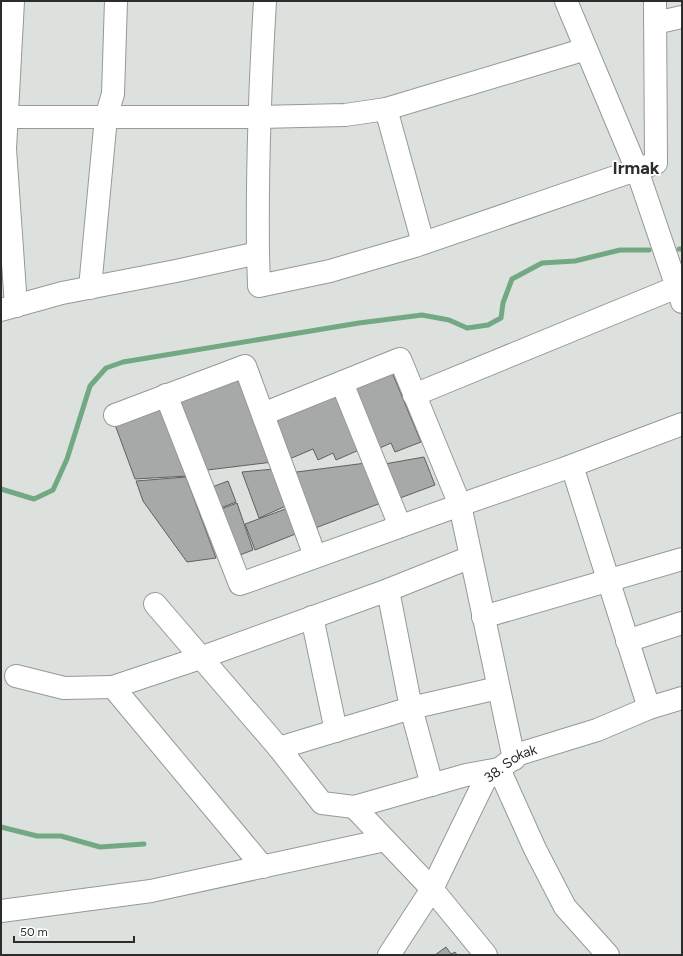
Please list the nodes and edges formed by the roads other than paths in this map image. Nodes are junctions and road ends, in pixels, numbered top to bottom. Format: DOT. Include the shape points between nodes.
graph roads {
  1 [pos="13,1"];
  2 [pos="116,1"];
  3 [pos="265,1"];
  4 [pos="566,1"];
  5 [pos="655,1"];
  6 [pos="682,17"];
  7 [pos="655,23"];
  8 [pos="586,49"];
  9 [pos="386,110"];
  10 [pos="4,117"];
  11 [pos="259,117"];
  12 [pos="106,118"];
  13 [pos="637,170"];
  14 [pos="423,243"];
  15 [pos="258,253"];
  16 [pos="90,288"];
  17 [pos="680,295"];
  18 [pos="8,308"];
  19 [pos="342,383"];
  20 [pos="166,394"];
  21 [pos="414,395"];
  22 [pos="263,414"];
  23 [pos="115,415"];
  24 [pos="682,424"];
  25 [pos="572,466"];
  26 [pos="460,505"];
  27 [pos="400,526"];
  28 [pos="315,556"];
  29 [pos="471,557"];
  30 [pos="682,559"];
  31 [pos="608,581"];
  32 [pos="388,590"];
  33 [pos="155,604"];
  34 [pos="312,617"];
  35 [pos="484,617"];
  36 [pos="682,623"];
  37 [pos="627,641"];
  38 [pos="200,658"];
  39 [pos="16,676"];
  40 [pos="113,687"];
  41 [pos="498,688"];
  42 [pos="682,698"];
  43 [pos="411,708"];
  44 [pos="649,708"];
  45 [pos="336,731"];
  46 [pos="279,748"];
  47 [pos="506,764"];
  48 [pos="432,785"];
  49 [pos="354,808"];
  50 [pos="385,840"];
  51 [pos="263,866"];
  52 [pos="432,889"];
  53 [pos="1,912"];
  54 [pos="389,955"];
  55 [pos="486,955"];
  56 [pos="608,955"];
  1 -- 10 [label="street"];
  2 -- 12 [label="street" via="113,94"];
  3 -- 11 [label="street"];
  4 -- 8 [label="street"];
  5 -- 7 [label="street"];
  6 -- 7 [label="street"];
  7 -- 13 [label="street" via="656,163"];
  8 -- 9 [label="street"];
  8 -- 13 [label="street"];
  9 -- 11 [label="street" via="345,115"];
  9 -- 14 [label="street"];
  10 -- 12 [label="street"];
  10 -- 18 [label="street"];
  11 -- 12 [label="street"];
  11 -- 15 [label="street"];
  12 -- 16 [label="street"];
  13 -- 14 [label="street"];
  13 -- 17 [label="street"];
  14 -- 15 [label="street" via="330,271 259,286"];
  15 -- 16 [label="street"];
  16 -- 18 [label="street"];
  17 -- 21 [label="street"];
  19 -- 21 [label="street" via="400,359"];
  19 -- 22 [label="street"];
  19 -- 27 [label="street"];
  20 -- 22 [label="street" via="245,366"];
  20 -- 23 [label="street"];
  20 -- 28 [label="street" via="240,584"];
  21 -- 26 [label="street"];
  22 -- 28 [label="street"];
  24 -- 25 [label="street"];
  25 -- 26 [label="street"];
  25 -- 31 [label="street"];
  26 -- 27 [label="street"];
  26 -- 29 [label="street"];
  27 -- 28 [label="street"];
  29 -- 32 [label="street"];
  29 -- 35 [label="street"];
  30 -- 31 [label="street"];
  31 -- 35 [label="street"];
  31 -- 37 [label="street"];
  32 -- 34 [label="street"];
  32 -- 43 [label="street"];
  33 -- 38 [label="street"];
  34 -- 38 [label="street"];
  34 -- 45 [label="street"];
  35 -- 41 [label="street"];
  36 -- 37 [label="street"];
  37 -- 44 [label="street"];
  38 -- 40 [label="street"];
  38 -- 46 [label="street"];
  39 -- 40 [label="street" via="64,688"];
  40 -- 51 [label="street"];
  41 -- 43 [label="street"];
  41 -- 47 [label="street"];
  42 -- 44 [label="street, 38. Sokak"];
  43 -- 45 [label="street"];
  43 -- 48 [label="street"];
  44 -- 47 [label="street, 38. Sokak" via="597,730 519,754"];
  45 -- 46 [label="street"];
  46 -- 49 [label="street" via="322,803"];
  47 -- 48 [label="street"];
  47 -- 52 [label="street, 38. Sokak" via="485,780"];
  47 -- 56 [label="street" via="536,849 565,907"];
  48 -- 49 [label="street"];
  49 -- 50 [label="street"];
  50 -- 51 [label="street"];
  50 -- 52 [label="street"];
  51 -- 53 [label="street" via="151,891"];
  52 -- 54 [label="street, 38. Sokak"];
  52 -- 55 [label="street"];
}
